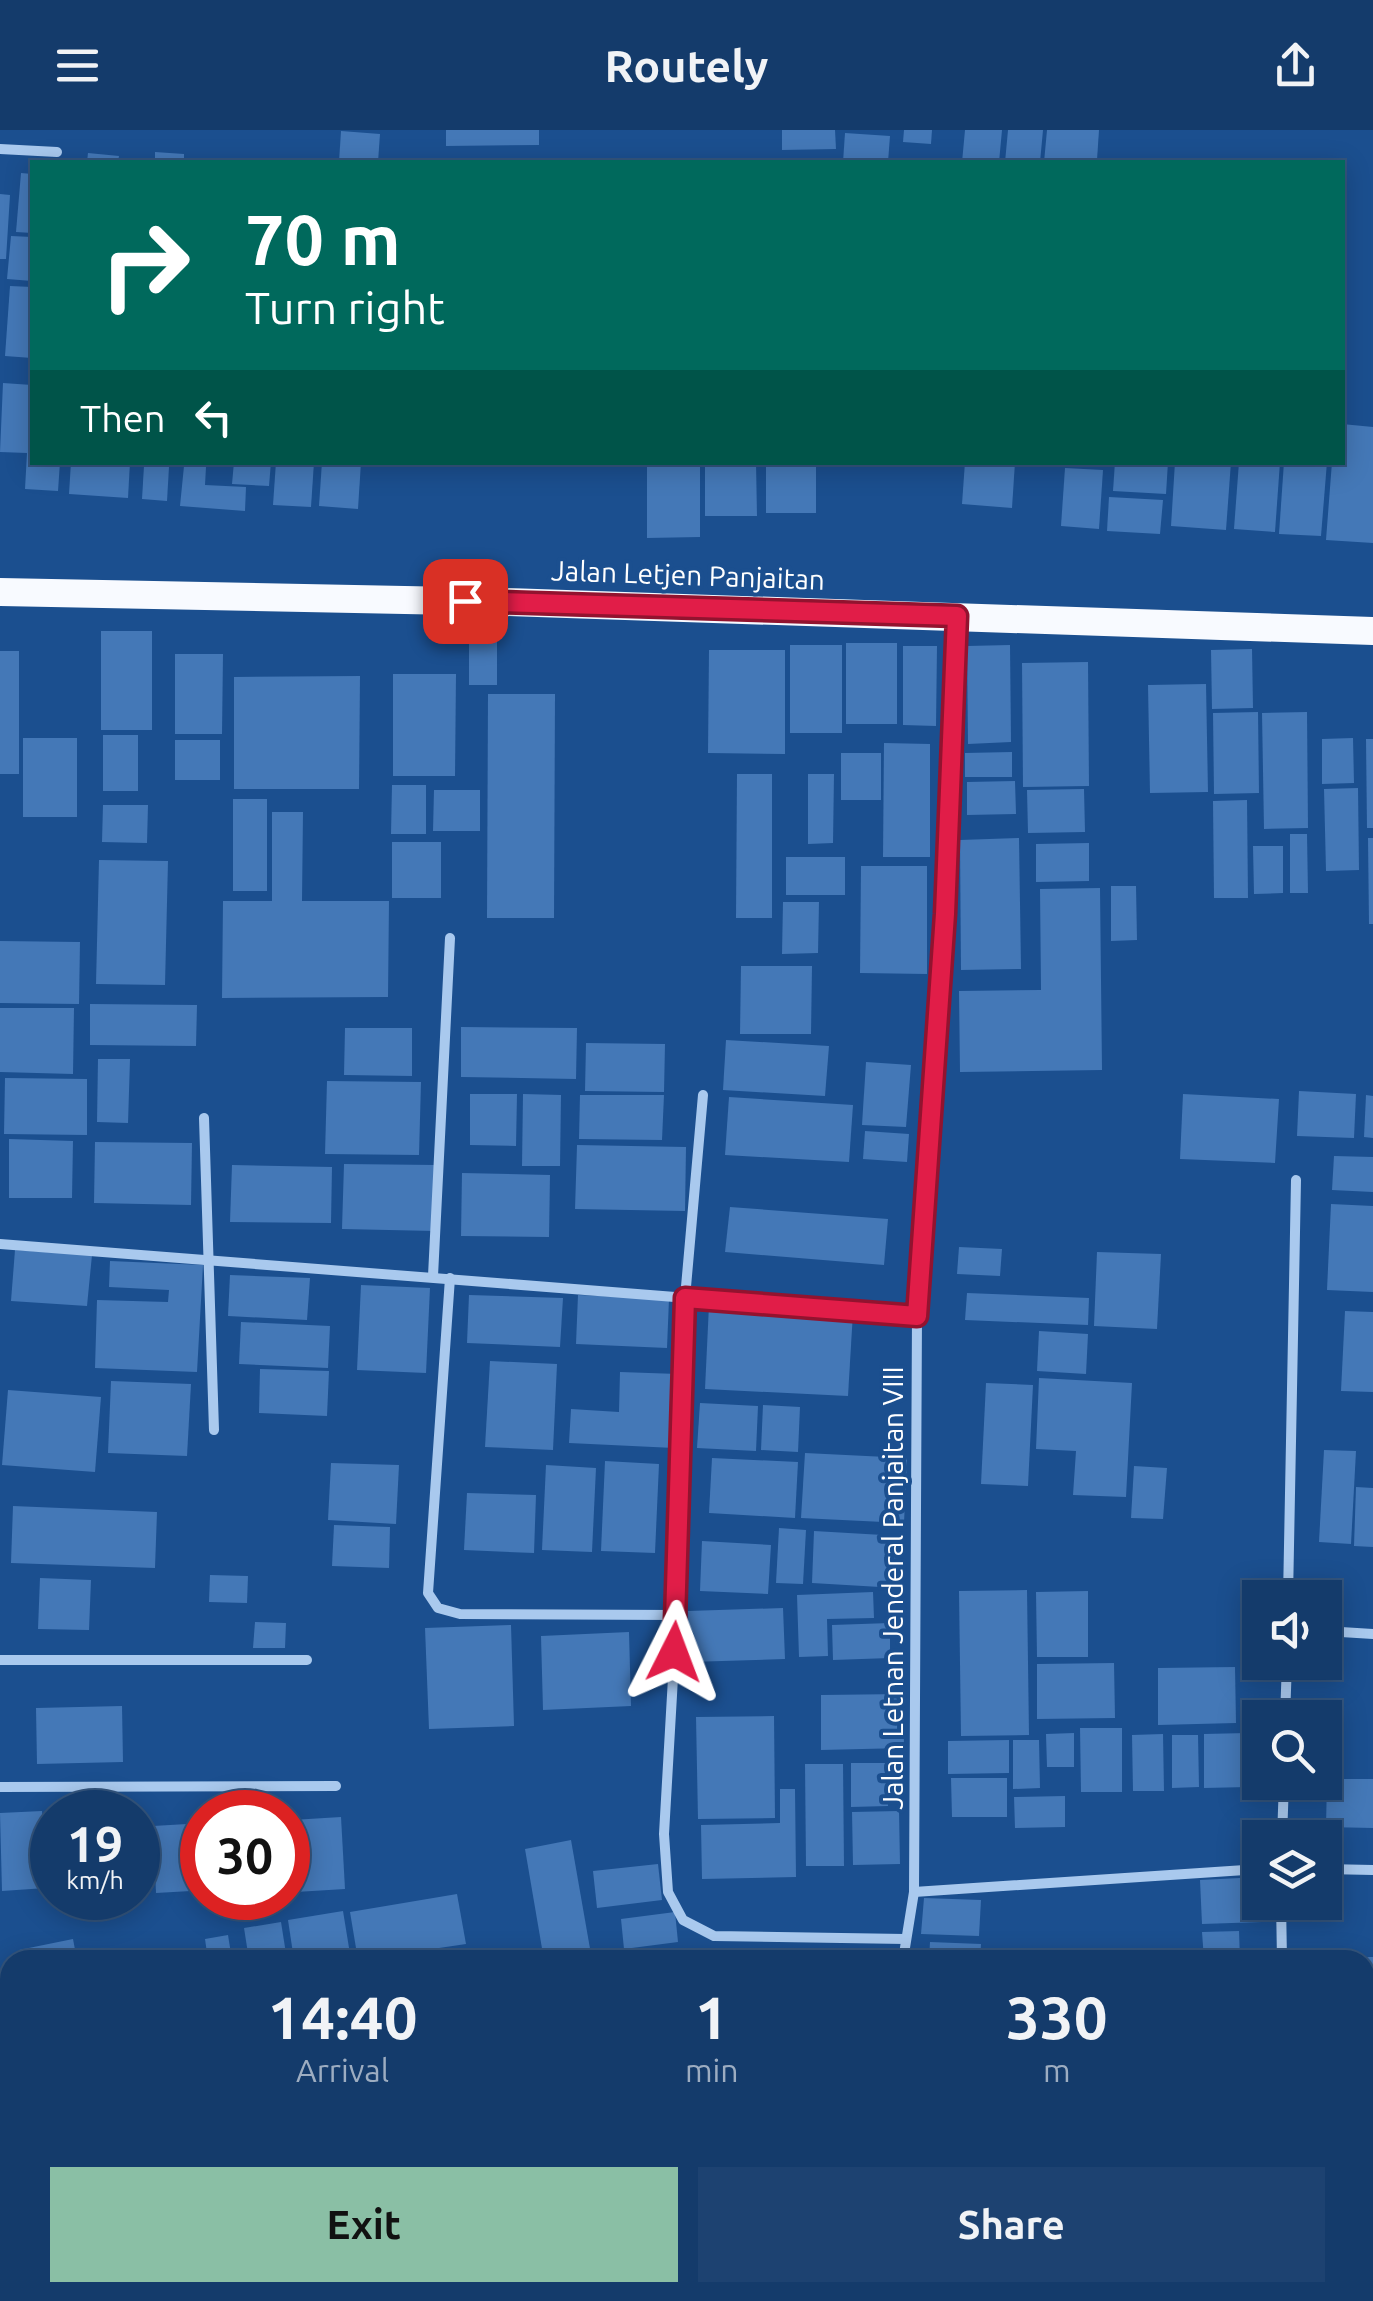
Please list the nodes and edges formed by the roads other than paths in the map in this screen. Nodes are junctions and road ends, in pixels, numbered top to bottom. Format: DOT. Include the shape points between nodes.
graph roads {
  1 [pos="0,149"];
  2 [pos="57,152"];
  3 [pos="0,592"];
  4 [pos="957,616"];
  5 [pos="1373,631"];
  6 [pos="450,938"];
  7 [pos="703,1096"];
  8 [pos="204,1118"];
  9 [pos="1296,1180"];
  10 [pos="0,1244"];
  11 [pos="209,1260"];
  12 [pos="433,1276"];
  13 [pos="450,1278"];
  14 [pos="685,1298"];
  15 [pos="917,1316"];
  16 [pos="214,1430"];
  17 [pos="1288,1580"];
  18 [pos="676,1615"];
  19 [pos="1342,1632"];
  20 [pos="1373,1634"];
  21 [pos="0,1660"];
  22 [pos="307,1660"];
  23 [pos="336,1786"];
  24 [pos="0,1787"];
  25 [pos="1242,1869"];
  26 [pos="1342,1869"];
  27 [pos="1373,1870"];
  28 [pos="914,1892"];
  29 [pos="1282,1920"];
  30 [pos="906,1939"];
  31 [pos="904,1950"];
  32 [pos="1282,1950"];
  1 -- 2 [label="street"];
  3 -- 4 [label="highway, Jalan Letjen Panjaitan"];
  4 -- 5 [label="highway, Jalan Letjen Panjaitan"];
  4 -- 15 [label="street, Jalan Letnan Jenderal Panjaitan VIII" via="945,914"];
  6 -- 12 [label="street"];
  7 -- 14 [label="street"];
  8 -- 11 [label="street"];
  9 -- 17 [label="street"];
  10 -- 11 [label="street"];
  11 -- 12 [label="street"];
  11 -- 16 [label="street"];
  12 -- 13 [label="street"];
  13 -- 14 [label="street"];
  13 -- 18 [label="street" via="428,1593 438,1608 460,1614"];
  14 -- 15 [label="street"];
  14 -- 18 [label="street"];
  15 -- 28 [label="street, Jalan Letnan Jenderal Panjaitan VIII"];
  18 -- 30 [label="street" via="664,1834 668,1892 682,1920 714,1936"];
  19 -- 20 [label="street"];
  21 -- 22 [label="street"];
  23 -- 24 [label="street"];
  25 -- 28 [label="street"];
  26 -- 27 [label="street"];
  28 -- 30 [label="street, Jalan Letnan Jenderal Panjaitan VIII"];
  29 -- 32 [label="street"];
  30 -- 31 [label="street, Jalan Letnan Jenderal Panjaitan VIII"];
}
